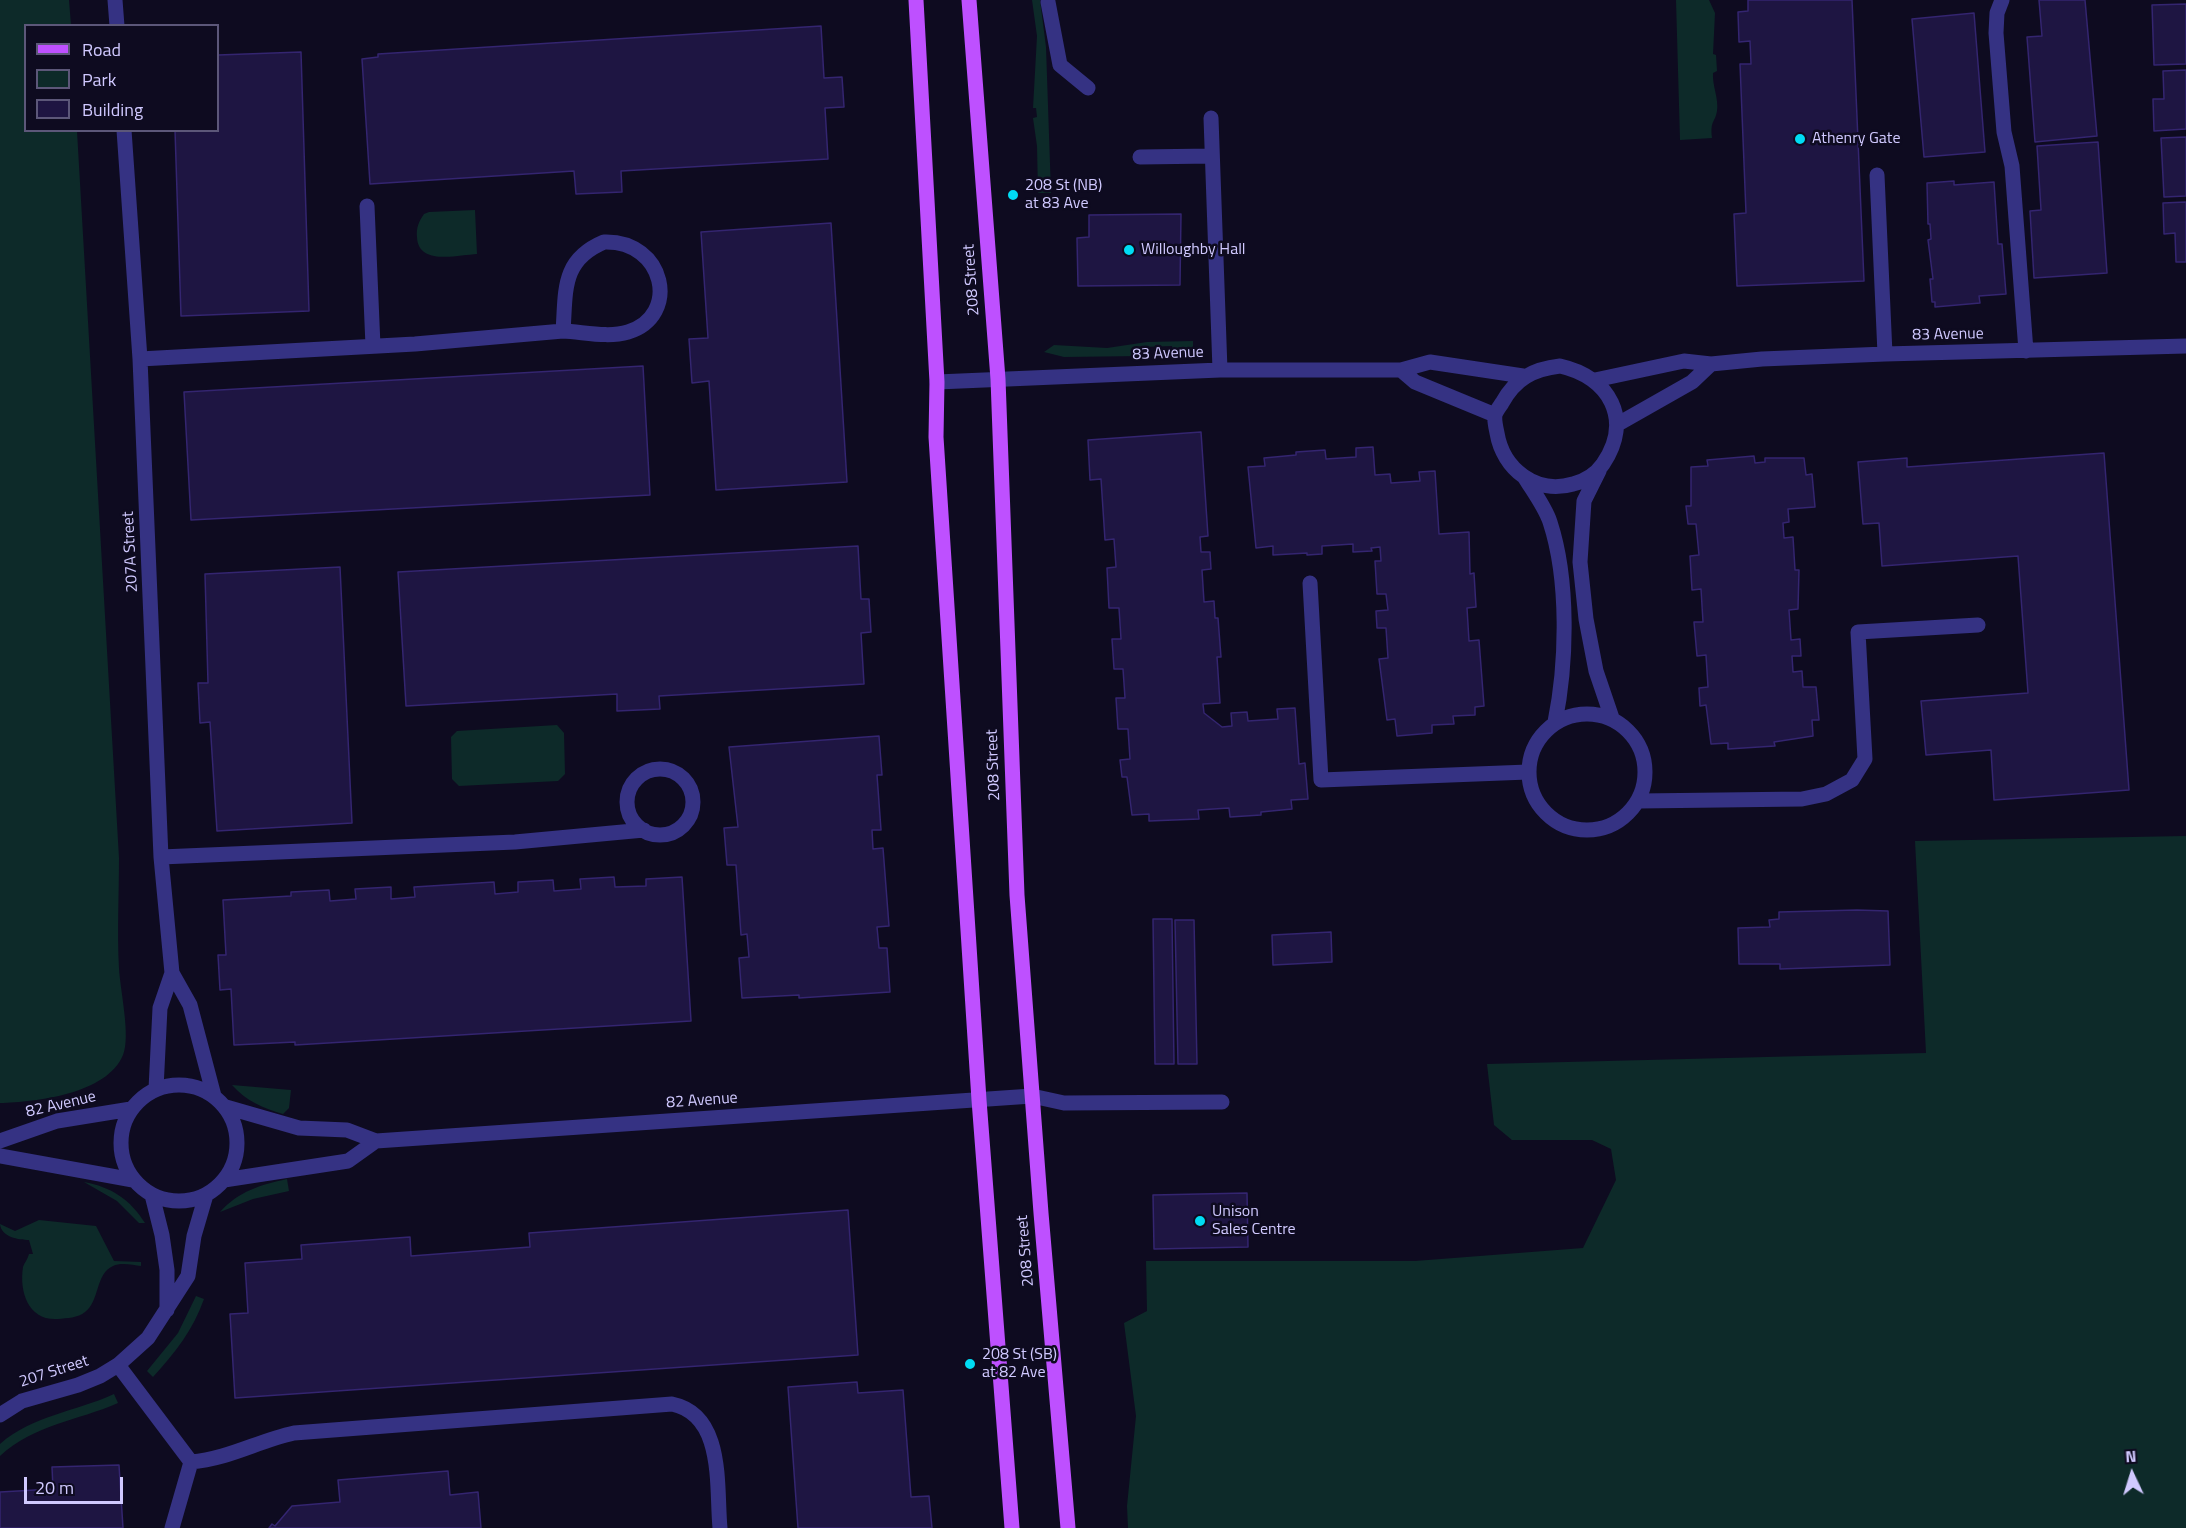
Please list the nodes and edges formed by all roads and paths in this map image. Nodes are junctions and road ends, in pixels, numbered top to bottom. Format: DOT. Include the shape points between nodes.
graph roads {
  1 [pos="115,0"];
  2 [pos="916,0"];
  3 [pos="969,0"];
  4 [pos="2002,0"];
  5 [pos="1048,2"];
  6 [pos="117,24"];
  7 [pos="1089,88"];
  8 [pos="1211,118"];
  9 [pos="124,132"];
  10 [pos="1212,156"];
  11 [pos="1140,157"];
  12 [pos="1877,175"];
  13 [pos="367,206"];
  14 [pos="563,331"];
  15 [pos="373,346"];
  16 [pos="2186,346"];
  17 [pos="2026,351"];
  18 [pos="1885,354"];
  19 [pos="140,358"];
  20 [pos="1711,364"];
  21 [pos="1220,370"];
  22 [pos="1401,370"];
  23 [pos="1523,376"];
  24 [pos="998,379"];
  25 [pos="1595,380"];
  26 [pos="937,382"];
  27 [pos="1495,415"];
  28 [pos="1618,423"];
  29 [pos="1600,469"];
  30 [pos="1525,478"];
  31 [pos="1310,583"];
  32 [pos="1978,625"];
  33 [pos="1612,718"];
  34 [pos="1555,722"];
  35 [pos="1528,772"];
  36 [pos="1639,801"];
  37 [pos="644,830"];
  38 [pos="161,856"];
  39 [pos="172,973"];
  40 [pos="156,1089"];
  41 [pos="214,1096"];
  42 [pos="1032,1096"];
  43 [pos="979,1100"];
  44 [pos="1222,1102"];
  45 [pos="225,1107"];
  46 [pos="131,1109"];
  47 [pos="0,1141"];
  48 [pos="376,1141"];
  49 [pos="0,1156"];
  50 [pos="133,1180"];
  51 [pos="224,1180"];
  52 [pos="152,1195"];
  53 [pos="207,1195"];
  54 [pos="167,1310"];
  55 [pos="118,1365"];
  56 [pos="0,1415"];
  57 [pos="191,1462"];
  58 [pos="172,1528"];
  59 [pos="720,1528"];
  60 [pos="1012,1528"];
  61 [pos="1068,1528"];
  1 -- 6 [label="street"];
  2 -- 26 [label="main road"];
  3 -- 24 [label="main road, 208 Street"];
  4 -- 17 [label="street" via="1995,33 2004,132 2012,166"];
  5 -- 7 [label="street" via="1059,65"];
  8 -- 10 [label="street"];
  9 -- 19 [label="street, 207A Street"];
  10 -- 11 [label="street"];
  10 -- 21 [label="street"];
  12 -- 18 [label="street"];
  13 -- 15 [label="street"];
  14 -- 14 [label="street" via="616,335 644,323 654,312 660,282 646,255 634,246 604,242 577,258 569,272"];
  14 -- 15 [label="street"];
  15 -- 19 [label="street"];
  16 -- 17 [label="street, 83 Avenue"];
  17 -- 18 [label="street, 83 Avenue"];
  18 -- 20 [label="street, 83 Avenue"];
  19 -- 38 [label="street, 207A Street"];
  20 -- 25 [label="street, 83 Avenue" via="1684,361"];
  20 -- 28 [label="street" via="1692,382"];
  21 -- 22 [label="street, 83 Avenue"];
  21 -- 24 [label="street, 83 Avenue"];
  22 -- 23 [label="street, 83 Avenue" via="1430,362"];
  22 -- 27 [label="street" via="1415,382"];
  23 -- 25 [label="street" via="1541,368 1560,366 1579,370"];
  23 -- 27 [label="street" via="1509,390"];
  24 -- 26 [label="street, 83 Avenue"];
  24 -- 42 [label="main road, 208 Street" via="1017,895"];
  25 -- 28 [label="street" via="1608,395"];
  26 -- 43 [label="main road" via="936,437"];
  27 -- 30 [label="street" via="1499,447 1509,465"];
  28 -- 29 [label="street" via="1612,451"];
  29 -- 30 [label="street" via="1584,481 1564,486 1544,486"];
  29 -- 33 [label="street" via="1584,501 1580,562 1596,671"];
  30 -- 34 [label="street" via="1550,520 1557,553 1563,616 1563,682"];
  31 -- 35 [label="street" via="1321,780"];
  32 -- 36 [label="street" via="1858,632 1865,759 1852,780 1826,794 1802,799"];
  33 -- 34 [label="street" via="1593,713"];
  33 -- 36 [label="street" via="1640,744 1646,782"];
  34 -- 35 [label="street" via="1541,736"];
  35 -- 36 [label="street" via="1531,791 1540,808 1554,821 1572,829 1591,831 1610,826 1627,816"];
  37 -- 37 [label="street" via="666,834 685,824 691,814 692,792 678,774 657,769 632,785 627,805 630,816"];
  37 -- 38 [label="street" via="515,842"];
  38 -- 39 [label="street, 207A Street"];
  39 -- 40 [label="street, 207A Street" via="160,1008"];
  39 -- 41 [label="street, 207A Street" via="190,1005"];
  40 -- 41 [label="street" via="186,1084"];
  40 -- 46 [label="street"];
  41 -- 45 [label="street"];
  42 -- 43 [label="street, 82 Avenue"];
  42 -- 44 [label="street, 82 Avenue" via="1064,1103"];
  42 -- 61 [label="main road, 208 Street"];
  43 -- 48 [label="street, 82 Avenue"];
  43 -- 60 [label="main road"];
  45 -- 48 [label="street, 82 Avenue" via="288,1126 347,1130"];
  45 -- 51 [label="street" via="235,1124 237,1144 234,1163"];
  46 -- 47 [label="street, 82 Avenue" via="57,1121"];
  46 -- 50 [label="street" via="120,1144"];
  48 -- 51 [label="street" via="348,1161"];
  49 -- 50 [label="street"];
  50 -- 52 [label="street"];
  51 -- 53 [label="street"];
  52 -- 53 [label="street" via="170,1201 189,1201"];
  52 -- 54 [label="street" via="164,1247"];
  53 -- 54 [label="street, 207 Street" via="194,1236 188,1276"];
  54 -- 55 [label="street, 207 Street" via="148,1338"];
  55 -- 56 [label="street, 207 Street" via="78,1385 22,1401"];
  55 -- 57 [label="street"];
  57 -- 58 [label="street"];
  57 -- 59 [label="street" via="215,1460 294,1433 672,1404 695,1413 708,1432 713,1445"];
}
